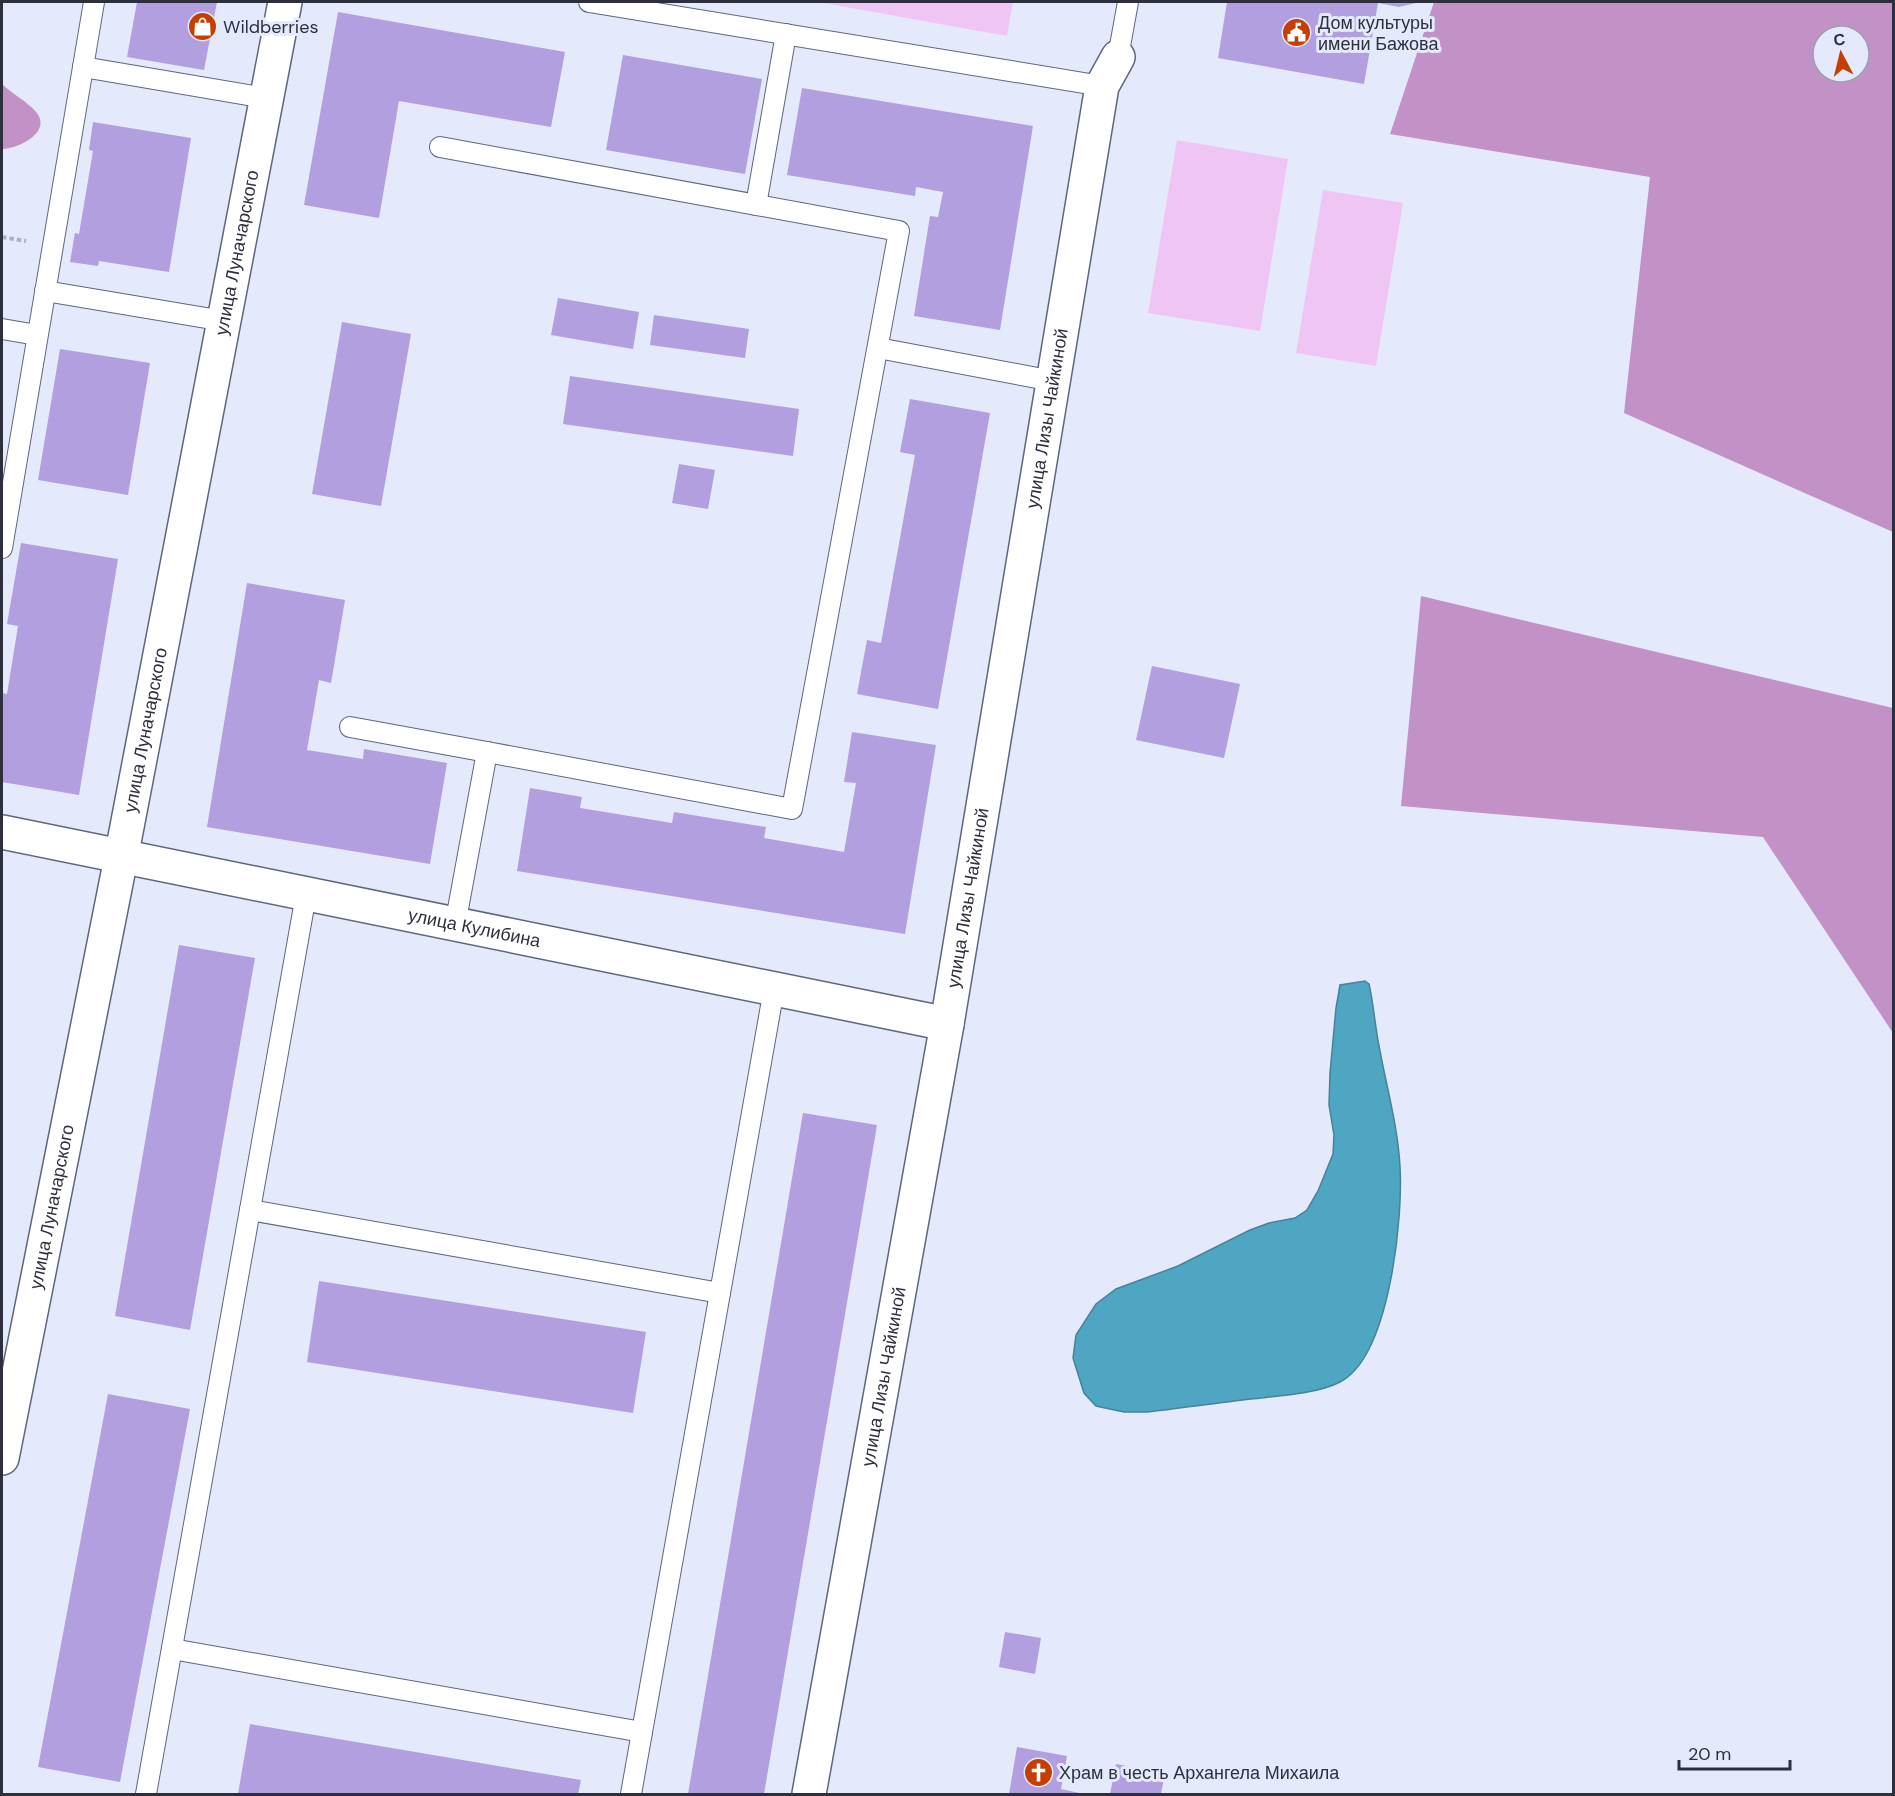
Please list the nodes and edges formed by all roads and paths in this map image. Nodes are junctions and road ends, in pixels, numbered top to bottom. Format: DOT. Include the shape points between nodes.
graph roads {
  1 [pos="94,2"];
  2 [pos="285,2"];
  3 [pos="589,2"];
  4 [pos="1128,2"];
  5 [pos="786,34"];
  6 [pos="1118,57"];
  7 [pos="83,67"];
  8 [pos="1102,86"];
  9 [pos="266,98"];
  10 [pos="440,147"];
  11 [pos="756,205"];
  12 [pos="45,291"];
  13 [pos="224,321"];
  14 [pos="2,330"];
  15 [pos="38,335"];
  16 [pos="878,348"];
  17 [pos="1053,381"];
  18 [pos="2,548"];
  19 [pos="350,727"];
  20 [pos="487,752"];
  21 [pos="2,832"];
  22 [pos="121,858"];
  23 [pos="306,895"];
  24 [pos="455,925"];
  25 [pos="774,989"];
  26 [pos="946,1023"];
  27 [pos="250,1210"];
  28 [pos="720,1293"];
  29 [pos="2,1458"];
  30 [pos="172,1649"];
  31 [pos="642,1732"];
  32 [pos="146,1794"];
  33 [pos="631,1794"];
  34 [pos="809,1794"];
  1 -- 7 [label="lane"];
  2 -- 9 [label="street, улица Луначарского"];
  3 -- 5 [label="lane"];
  4 -- 6 [label="lane, улица Лизы Чайкиной"];
  5 -- 8 [label="lane"];
  5 -- 11 [label="lane"];
  6 -- 8 [label="street, улица Лизы Чайкиной"];
  7 -- 9 [label="lane"];
  7 -- 12 [label="lane"];
  8 -- 17 [label="street, улица Лизы Чайкиной"];
  9 -- 13 [label="street, улица Луначарского"];
  10 -- 11 [label="lane"];
  11 -- 16 [label="lane" via="899,231"];
  12 -- 13 [label="lane"];
  12 -- 15 [label="lane"];
  13 -- 22 [label="street, улица Луначарского"];
  14 -- 15 [label="lane"];
  15 -- 18 [label="lane"];
  16 -- 17 [label="lane"];
  16 -- 20 [label="lane" via="792,808"];
  17 -- 26 [label="street, улица Лизы Чайкиной"];
  19 -- 20 [label="lane"];
  20 -- 24 [label="lane"];
  21 -- 22 [label="street, улица Кулибина"];
  22 -- 23 [label="street, улица Кулибина"];
  22 -- 29 [label="street, улица Луначарского"];
  23 -- 24 [label="street, улица Кулибина"];
  23 -- 27 [label="lane"];
  24 -- 25 [label="street, улица Кулибина"];
  25 -- 26 [label="street, улица Кулибина"];
  25 -- 28 [label="lane"];
  26 -- 34 [label="street, улица Лизы Чайкиной"];
  27 -- 28 [label="lane"];
  27 -- 30 [label="lane"];
  28 -- 31 [label="lane"];
  30 -- 31 [label="lane"];
  30 -- 32 [label="lane"];
  31 -- 33 [label="lane"];
}
